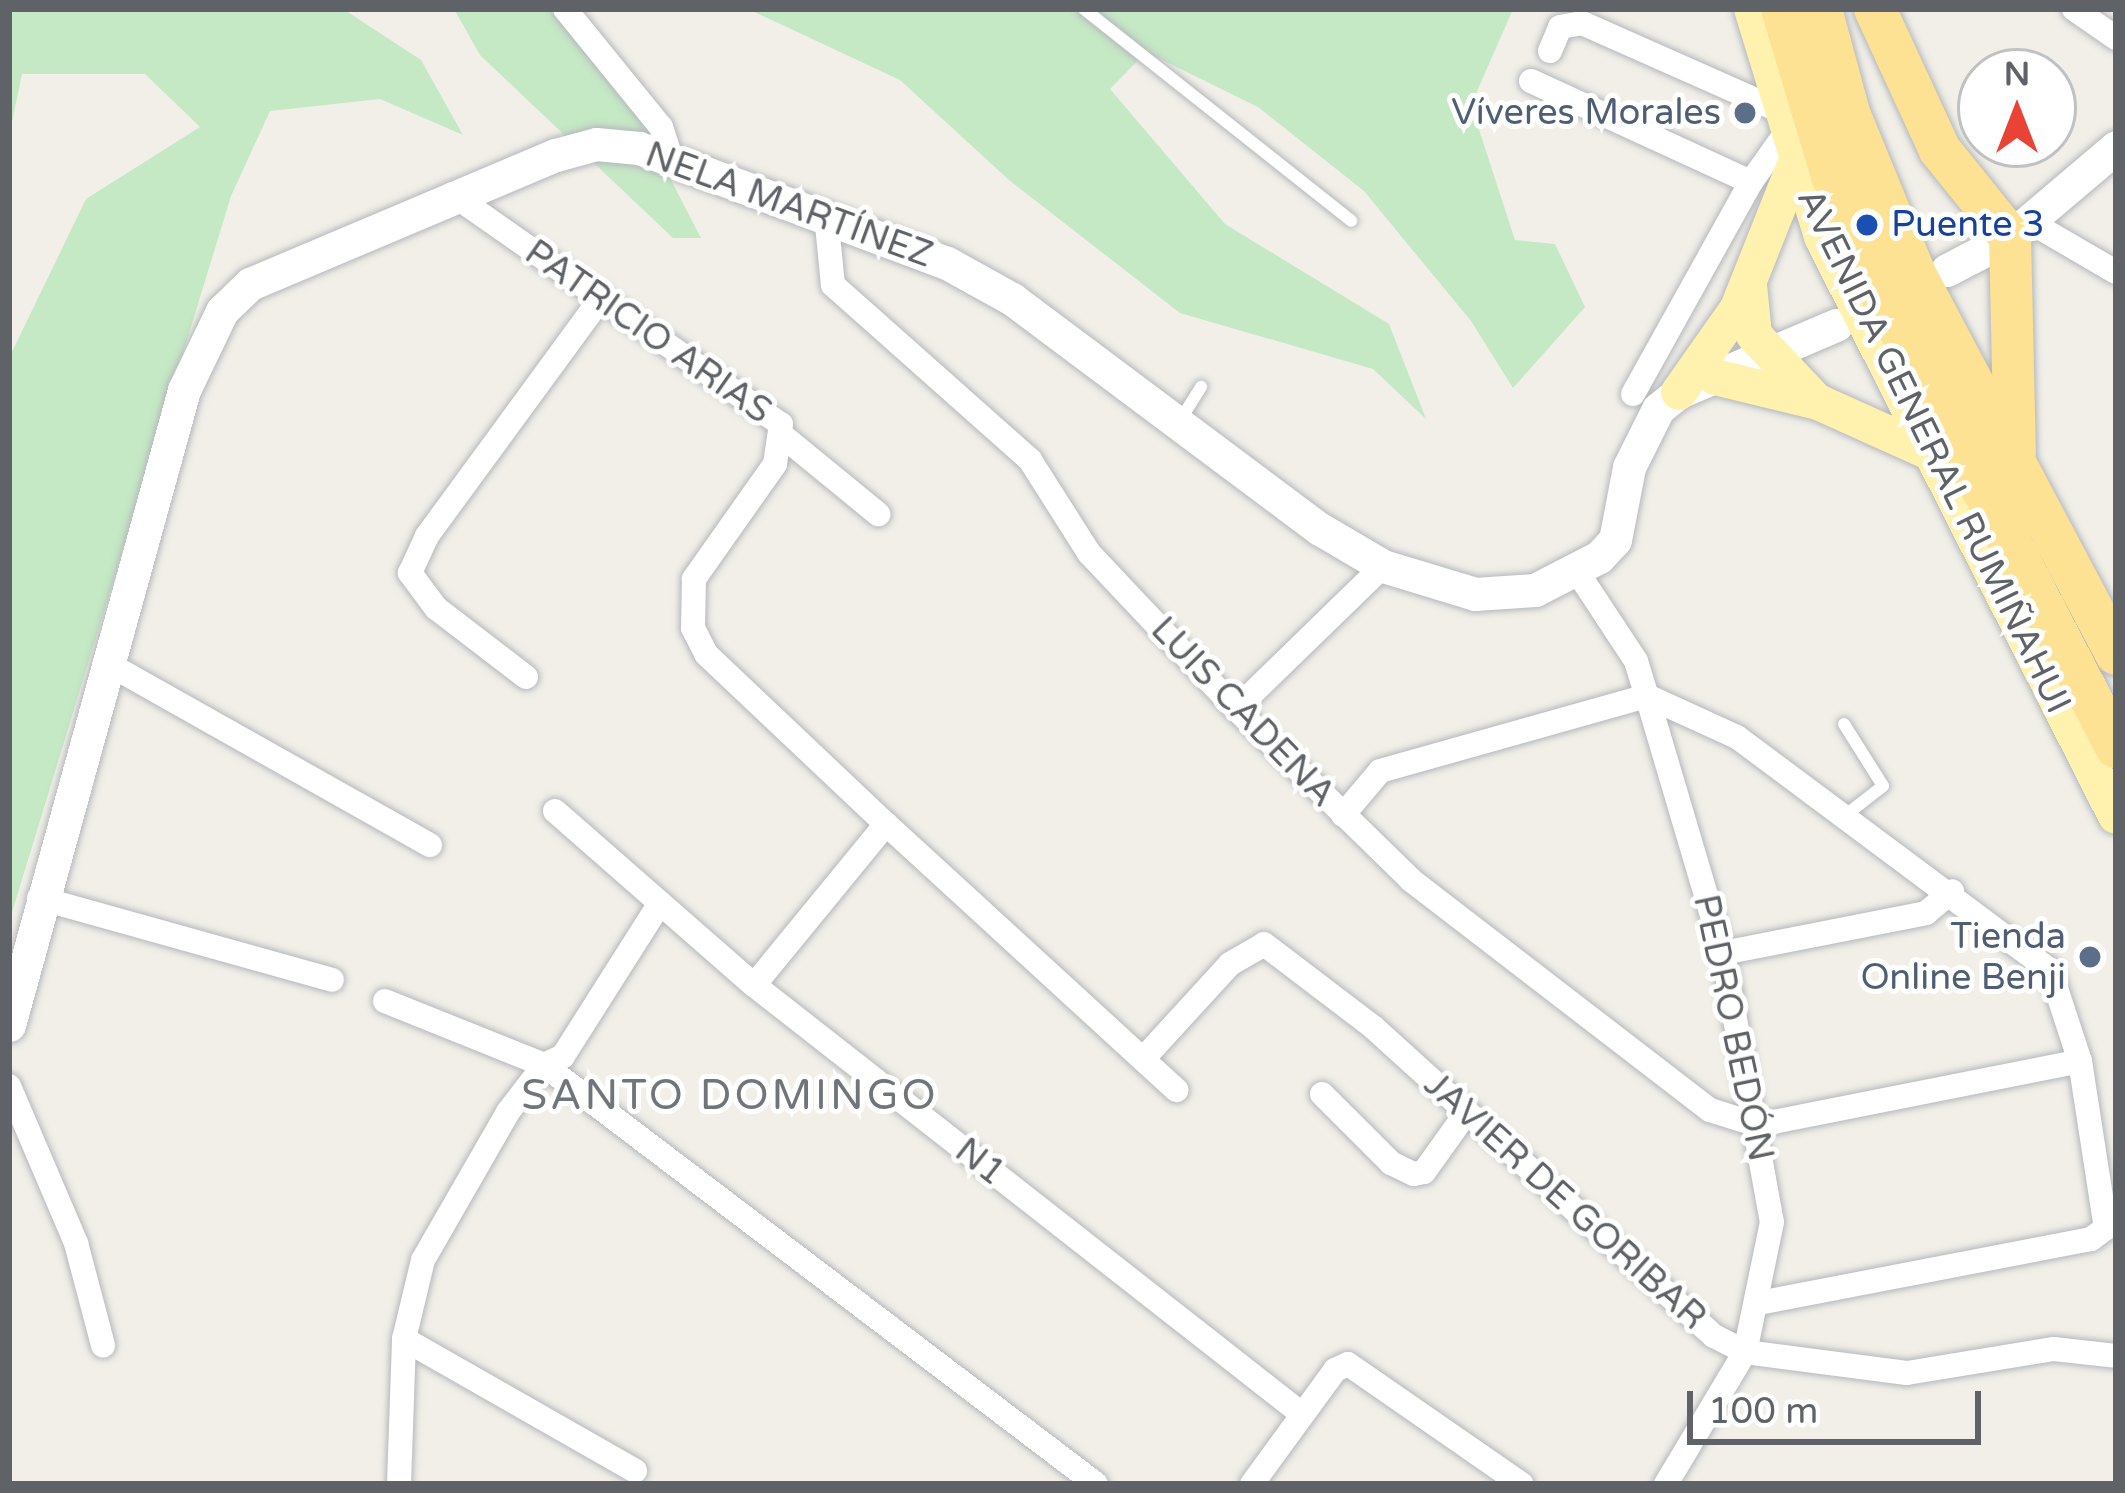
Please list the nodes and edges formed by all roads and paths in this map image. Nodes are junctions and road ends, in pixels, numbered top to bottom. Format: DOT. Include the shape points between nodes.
graph roads {
  1 [pos="565,9"];
  2 [pos="1084,9"];
  3 [pos="1752,9"];
  4 [pos="1782,9"];
  5 [pos="1821,9"];
  6 [pos="1874,9"];
  7 [pos="2074,9"];
  8 [pos="2116,38"];
  9 [pos="1550,51"];
  10 [pos="1531,81"];
  11 [pos="1786,136"];
  12 [pos="2116,147"];
  13 [pos="671,158"];
  14 [pos="1750,182"];
  15 [pos="452,194"];
  16 [pos="826,215"];
  17 [pos="1351,221"];
  18 [pos="2020,230"];
  19 [pos="1947,270"];
  20 [pos="2116,272"];
  21 [pos="1752,276"];
  22 [pos="602,298"];
  23 [pos="1836,325"];
  24 [pos="1779,353"];
  25 [pos="1715,377"];
  26 [pos="1201,387"];
  27 [pos="1678,392"];
  28 [pos="1633,394"];
  29 [pos="1818,402"];
  30 [pos="1180,420"];
  31 [pos="784,436"];
  32 [pos="1927,451"];
  33 [pos="2015,466"];
  34 [pos="878,514"];
  35 [pos="1383,566"];
  36 [pos="1578,573"];
  37 [pos="2116,654"];
  38 [pos="105,662"];
  39 [pos="526,677"];
  40 [pos="1647,696"];
  41 [pos="1236,709"];
  42 [pos="1844,724"];
  43 [pos="2116,748"];
  44 [pos="555,811"];
  45 [pos="1847,814"];
  46 [pos="1343,815"];
  47 [pos="2116,816"];
  48 [pos="886,824"];
  49 [pos="430,845"];
  50 [pos="1952,891"];
  51 [pos="39,898"];
  52 [pos="660,904"];
  53 [pos="1723,953"];
  54 [pos="332,980"];
  55 [pos="754,985"];
  56 [pos="385,1001"];
  57 [pos="9,1025"];
  58 [pos="1143,1059"];
  59 [pos="2080,1061"];
  60 [pos="544,1065"];
  61 [pos="9,1086"];
  62 [pos="1176,1090"];
  63 [pos="1322,1094"];
  64 [pos="1467,1112"];
  65 [pos="1758,1125"];
  66 [pos="1760,1303"];
  67 [pos="404,1339"];
  68 [pos="103,1345"];
  69 [pos="1745,1352"];
  70 [pos="2116,1356"];
  71 [pos="1302,1414"];
  72 [pos="635,1471"];
  73 [pos="400,1484"];
  74 [pos="1096,1484"];
  75 [pos="1252,1484"];
  76 [pos="1521,1484"];
  77 [pos="1666,1484"];
  1 -- 13 [label="street" via="661,127"];
  2 -- 17 [label="lane"];
  3 -- 11 [label="main road, AVENIDA GENERAL RUMIÑAHUI"];
  4 -- 43 [label="highway" via="1832,176 1880,292"];
  5 -- 33 [label="highway" via="1867,162"];
  6 -- 18 [label="highway" via="1921,117"];
  7 -- 8 [label="street"];
  9 -- 11 [label="street" via="1560,27 1582,23"];
  10 -- 14 [label="street"];
  11 -- 14 [label="street"];
  11 -- 21 [label="main road"];
  11 -- 32 [label="main road, AVENIDA GENERAL RUMIÑAHUI"];
  12 -- 18 [label="main road"];
  13 -- 15 [label="main road, NELA MARTÍNEZ" via="618,143 577,147"];
  13 -- 16 [label="main road, NELA MARTÍNEZ"];
  14 -- 28 [label="street"];
  15 -- 22 [label="street, PATRICIO ARIAS"];
  15 -- 38 [label="main road, NELA MARTÍNEZ" via="250,284 222,311 184,390"];
  16 -- 30 [label="main road, NELA MARTÍNEZ" via="1012,299"];
  16 -- 41 [label="street, LUIS CADENA" via="833,285 1030,460 1089,554"];
  18 -- 19 [label="main road"];
  18 -- 20 [label="street"];
  18 -- 33 [label="highway"];
  21 -- 24 [label="main road" via="1750,326"];
  21 -- 27 [label="main road" via="1720,338"];
  22 -- 31 [label="street, PATRICIO ARIAS" via="770,413"];
  22 -- 39 [label="street" via="427,536 410,573 425,598"];
  23 -- 24 [label="main road"];
  24 -- 25 [label="main road"];
  24 -- 29 [label="main road" via="1789,379"];
  25 -- 27 [label="main road"];
  25 -- 29 [label="main road"];
  26 -- 30 [label="lane"];
  27 -- 36 [label="main road" via="1648,421 1634,450 1615,540"];
  29 -- 32 [label="main road"];
  30 -- 35 [label="main road, NELA MARTÍNEZ" via="1320,529"];
  31 -- 34 [label="street"];
  31 -- 48 [label="street, PATRICIO ARIAS" via="775,464 694,579 693,628 706,653"];
  32 -- 47 [label="main road, AVENIDA GENERAL RUMIÑAHUI"];
  33 -- 37 [label="highway"];
  35 -- 36 [label="main road, NELA MARTÍNEZ" via="1495,595"];
  35 -- 41 [label="street"];
  36 -- 40 [label="street, PEDRO BEDÓN" via="1636,661"];
  38 -- 49 [label="street"];
  38 -- 51 [label="main road, NELA MARTÍNEZ"];
  40 -- 45 [label="street" via="1737,737"];
  40 -- 46 [label="street" via="1380,771"];
  40 -- 53 [label="street, PEDRO BEDÓN"];
  41 -- 46 [label="street, LUIS CADENA"];
  42 -- 45 [label="lane" via="1883,786"];
  44 -- 52 [label="street, N1"];
  45 -- 50 [label="street"];
  46 -- 65 [label="street, LUIS CADENA" via="1411,880 1709,1110"];
  48 -- 55 [label="street"];
  48 -- 58 [label="street, PATRICIO ARIAS"];
  50 -- 53 [label="street" via="1926,913"];
  50 -- 59 [label="street" via="2050,970"];
  51 -- 54 [label="street"];
  51 -- 57 [label="main road, NELA MARTÍNEZ"];
  52 -- 55 [label="street, N1"];
  52 -- 60 [label="street" via="562,1056"];
  53 -- 65 [label="street, PEDRO BEDÓN"];
  55 -- 71 [label="street, N1"];
  56 -- 60 [label="street"];
  58 -- 62 [label="street, PATRICIO ARIAS"];
  58 -- 64 [label="street, JAVIER DE GORIBAR" via="1230,964 1264,944"];
  59 -- 65 [label="street"];
  59 -- 66 [label="street" via="2107,1228 2091,1239"];
  60 -- 67 [label="street" via="423,1260"];
  60 -- 74 [label="street"];
  61 -- 68 [label="street" via="76,1243"];
  63 -- 64 [label="street" via="1391,1163 1414,1174 1424,1172"];
  64 -- 69 [label="street, JAVIER DE GORIBAR" via="1714,1336"];
  65 -- 66 [label="street, PEDRO BEDÓN" via="1772,1222"];
  66 -- 69 [label="street, PEDRO BEDÓN"];
  67 -- 72 [label="street"];
  67 -- 73 [label="street"];
  69 -- 70 [label="street, JAVIER DE GORIBAR" via="1907,1372 2054,1349"];
  69 -- 77 [label="street, PEDRO BEDÓN"];
  71 -- 75 [label="street"];
  71 -- 76 [label="street" via="1348,1364"];
}
